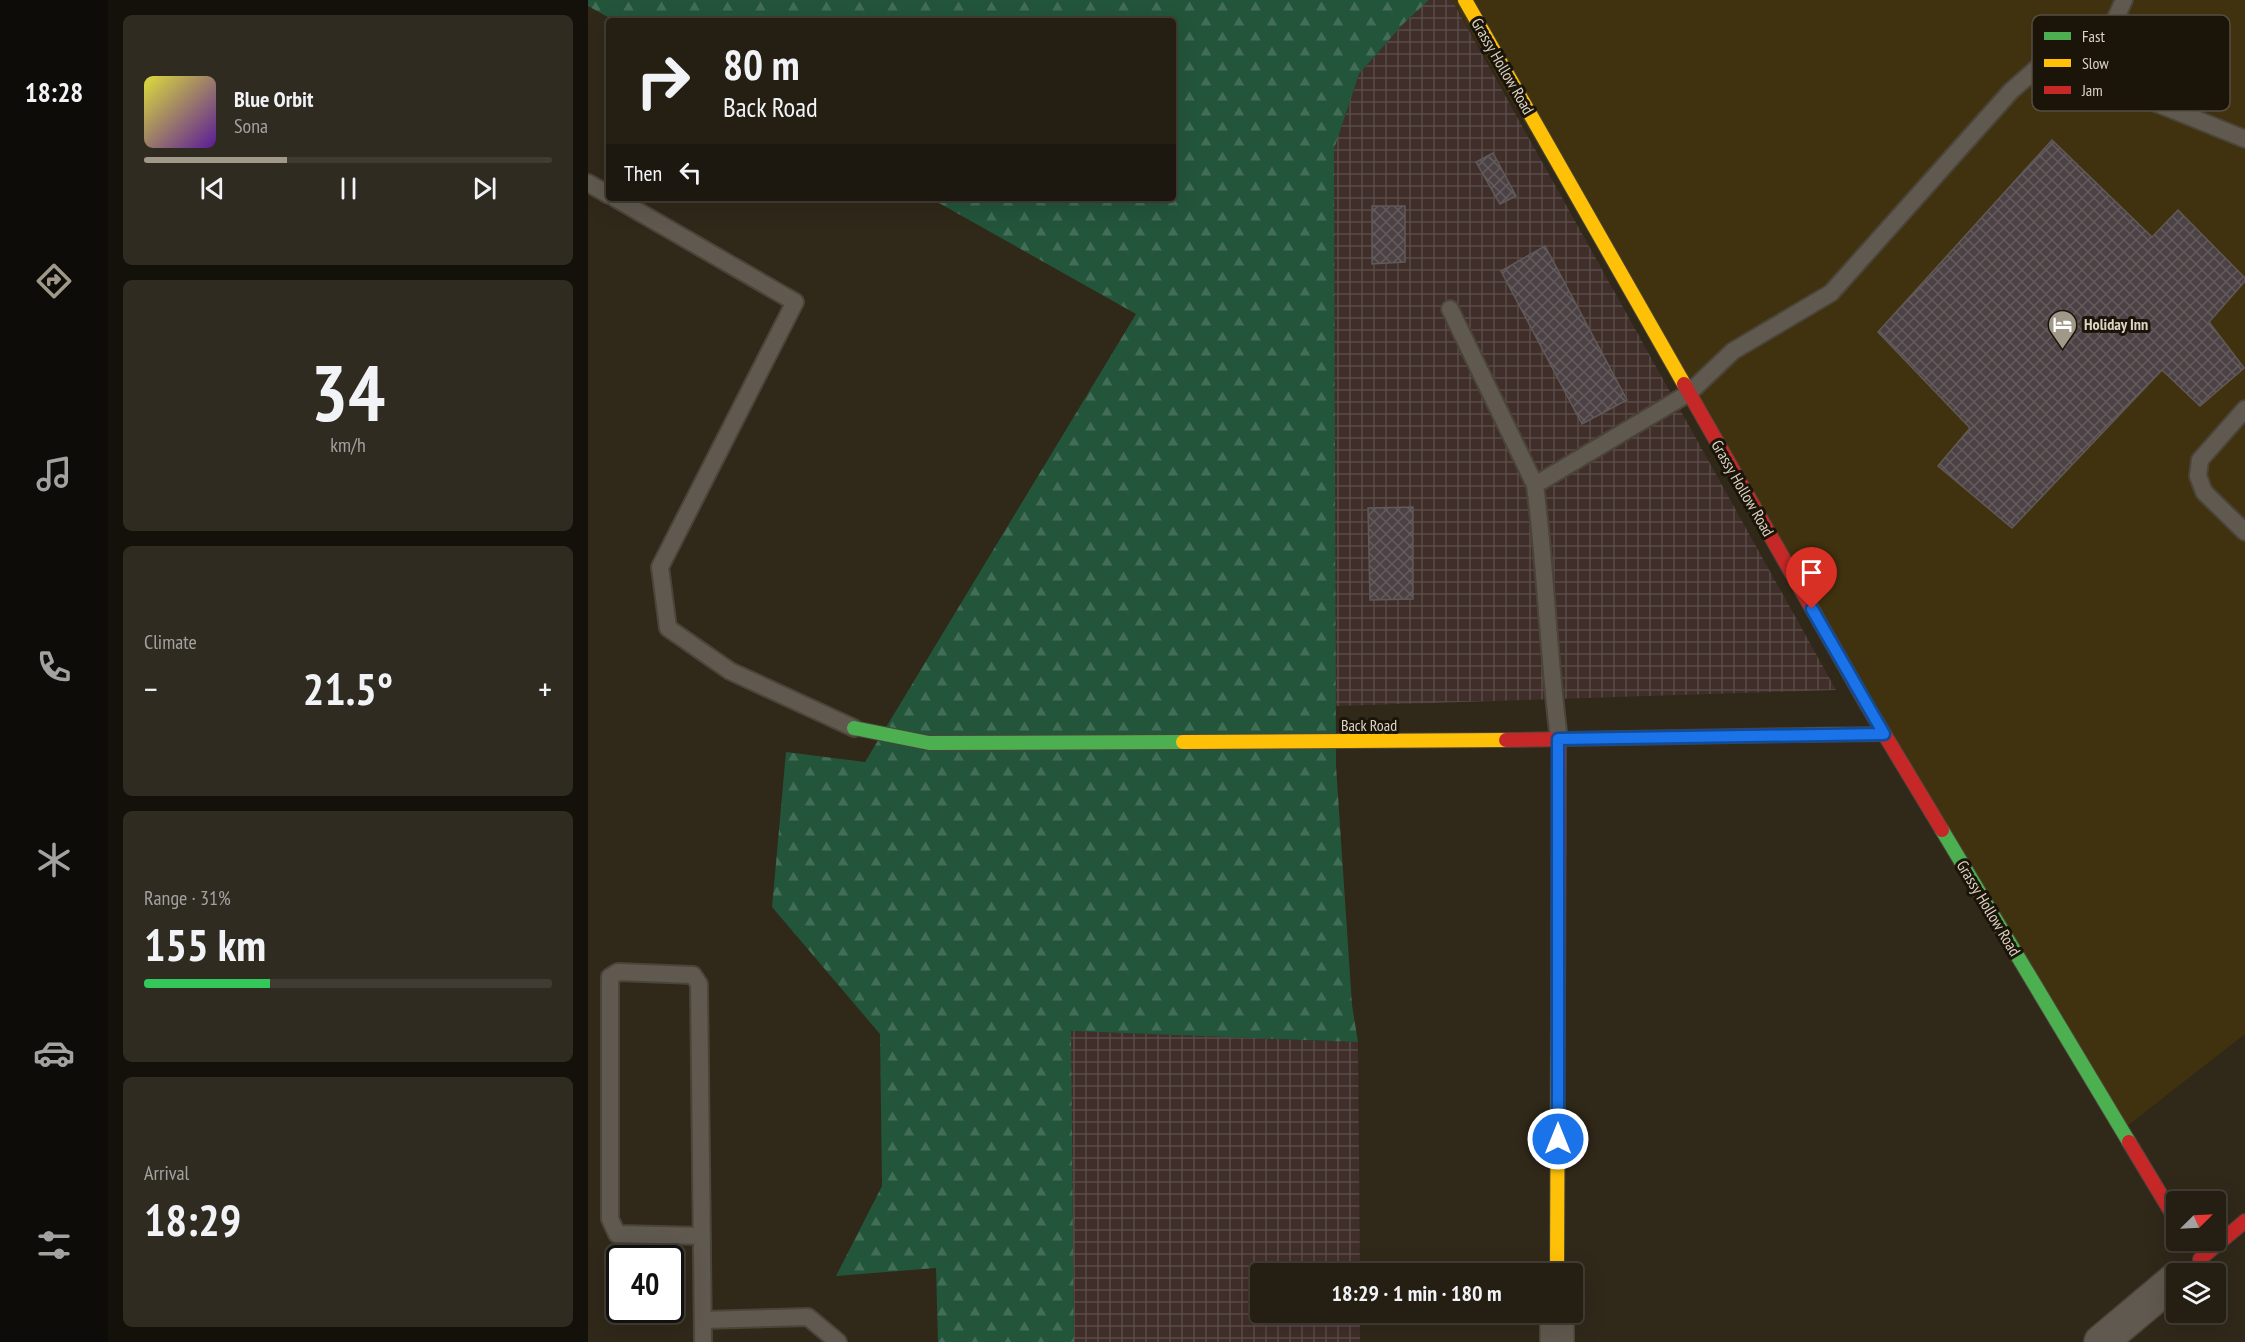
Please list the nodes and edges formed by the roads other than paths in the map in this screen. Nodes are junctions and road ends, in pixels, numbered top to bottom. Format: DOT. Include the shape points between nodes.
graph roads {
  1 [pos="1465,0"];
  2 [pos="2124,0"];
  3 [pos="2117,15"];
  4 [pos="2032,73"];
  5 [pos="2176,111"];
  6 [pos="2245,139"];
  7 [pos="588,183"];
  8 [pos="606,193"];
  9 [pos="620,201"];
  10 [pos="1450,309"];
  11 [pos="1689,393"];
  12 [pos="2245,409"];
  13 [pos="1534,485"];
  14 [pos="2245,532"];
  15 [pos="854,728"];
  16 [pos="1884,734"];
  17 [pos="1558,739"];
  18 [pos="2166,1203"];
  19 [pos="2245,1221"];
  20 [pos="702,1236"];
  21 [pos="1557,1263"];
  22 [pos="2187,1263"];
  23 [pos="2166,1283"];
  24 [pos="703,1320"];
  25 [pos="1557,1323"];
  26 [pos="703,1342"];
  27 [pos="838,1342"];
  28 [pos="1557,1342"];
  29 [pos="2102,1342"];
  1 -- 11 [label="main road, Grassy Hollow Road"];
  2 -- 3 [label="lane"];
  4 -- 11 [label="lane" via="2011,91 1832,293 1733,351"];
  5 -- 6 [label="lane"];
  7 -- 8 [label="lane"];
  9 -- 15 [label="lane" via="795,302 660,567 668,628 730,670"];
  10 -- 13 [label="lane"];
  11 -- 13 [label="lane"];
  11 -- 16 [label="main road, Grassy Hollow Road"];
  12 -- 14 [label="lane" via="2200,460 2198,476 2204,492"];
  13 -- 17 [label="lane" via="1543,547"];
  15 -- 17 [label="main road, Back Road" via="929,743"];
  16 -- 17 [label="main road, Back Road"];
  16 -- 18 [label="main road, Grassy Hollow Road"];
  17 -- 21 [label="main road"];
  19 -- 22 [label="main road"];
  20 -- 20 [label="lane" via="699,984 693,975 618,972 610,977 610,1219 617,1234"];
  20 -- 24 [label="lane"];
  23 -- 29 [label="street"];
  24 -- 26 [label="lane"];
  24 -- 27 [label="lane" via="808,1317"];
  25 -- 28 [label="street"];
}
